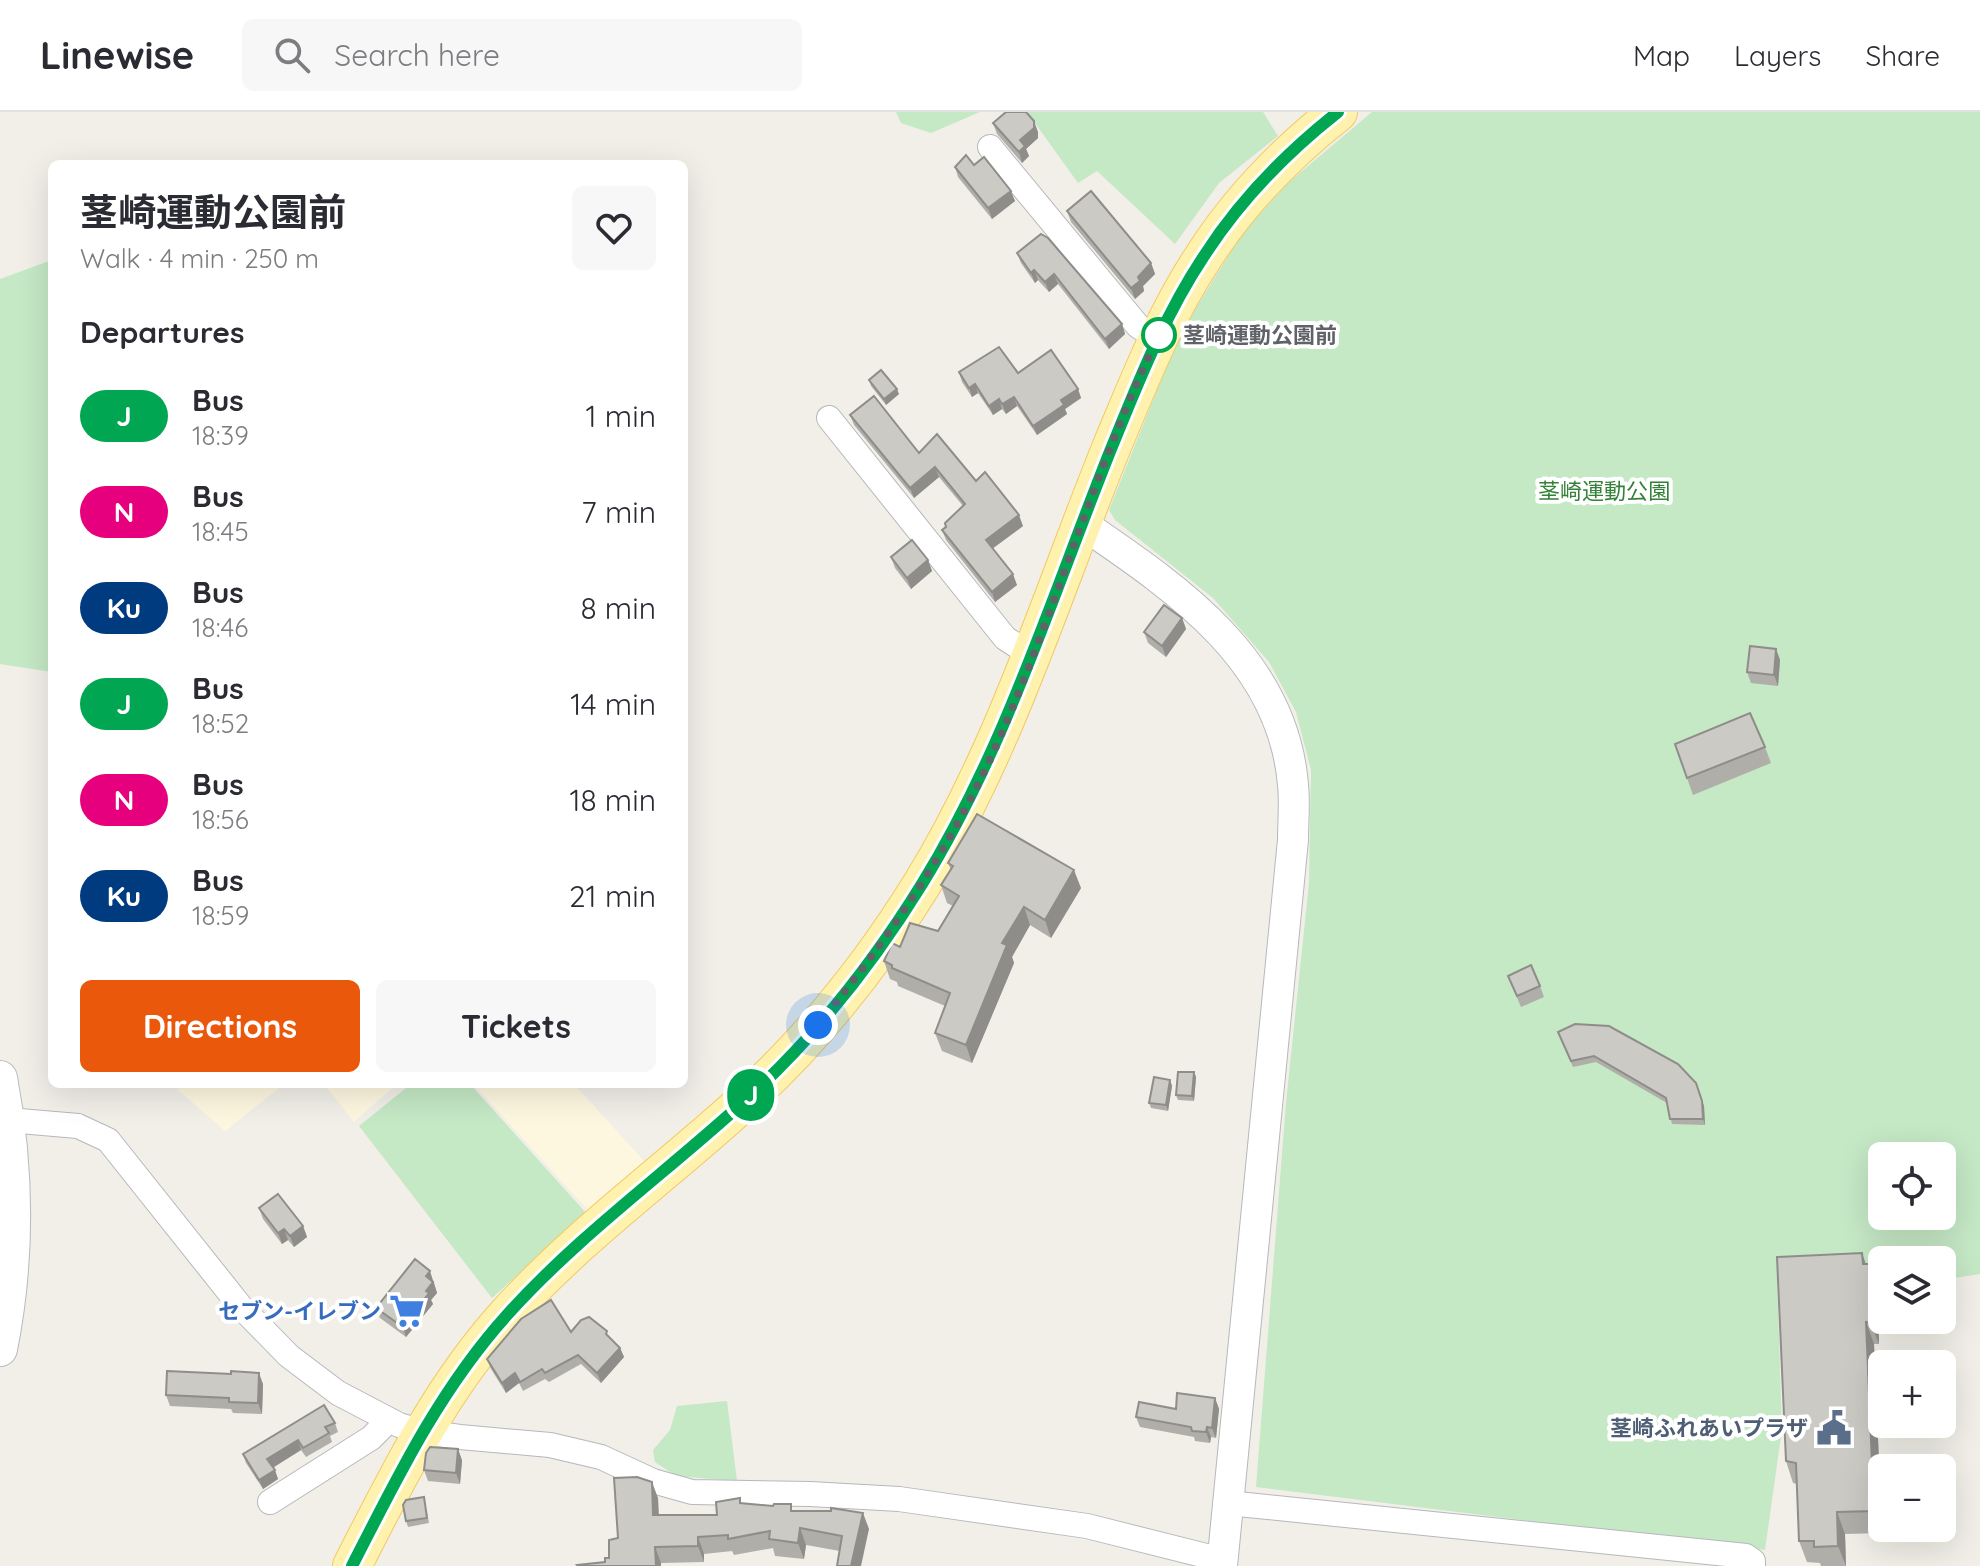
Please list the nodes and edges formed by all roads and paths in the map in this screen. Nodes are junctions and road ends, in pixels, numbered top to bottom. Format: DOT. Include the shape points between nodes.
graph roads {
  1 [pos="1338,112"];
  2 [pos="990,147"];
  3 [pos="1157,338"];
  4 [pos="829,418"];
  5 [pos="1081,523"];
  6 [pos="1031,655"];
  7 [pos="0,1078"];
  8 [pos="8,1120"];
  9 [pos="0,1349"];
  10 [pos="406,1426"];
  11 [pos="270,1502"];
  12 [pos="1228,1503"];
  13 [pos="1222,1563"];
  14 [pos="352,1566"];
  15 [pos="1753,1566"];
  1 -- 3 [label="main road" via="1294,149 1227,223"];
  2 -- 3 [label="street" via="1138,326"];
  3 -- 5 [label="main road"];
  4 -- 6 [label="street" via="1005,638"];
  5 -- 6 [label="main road"];
  5 -- 12 [label="street" via="1167,586 1231,642 1261,683 1289,756 1292,851"];
  6 -- 10 [label="main road" via="968,804 922,885 865,966 805,1040 743,1103 561,1261 505,1317 441,1400"];
  7 -- 8 [label="main road"];
  8 -- 9 [label="main road" via="12,1246"];
  8 -- 10 [label="street" via="78,1126 108,1140 241,1307 289,1356 338,1393"];
  10 -- 11 [label="street" via="371,1438"];
  10 -- 13 [label="street" via="550,1445 601,1457 692,1492 899,1499 1087,1526"];
  10 -- 14 [label="main road"];
  12 -- 13 [label="street"];
  12 -- 15 [label="street" via="1746,1556"];
}
